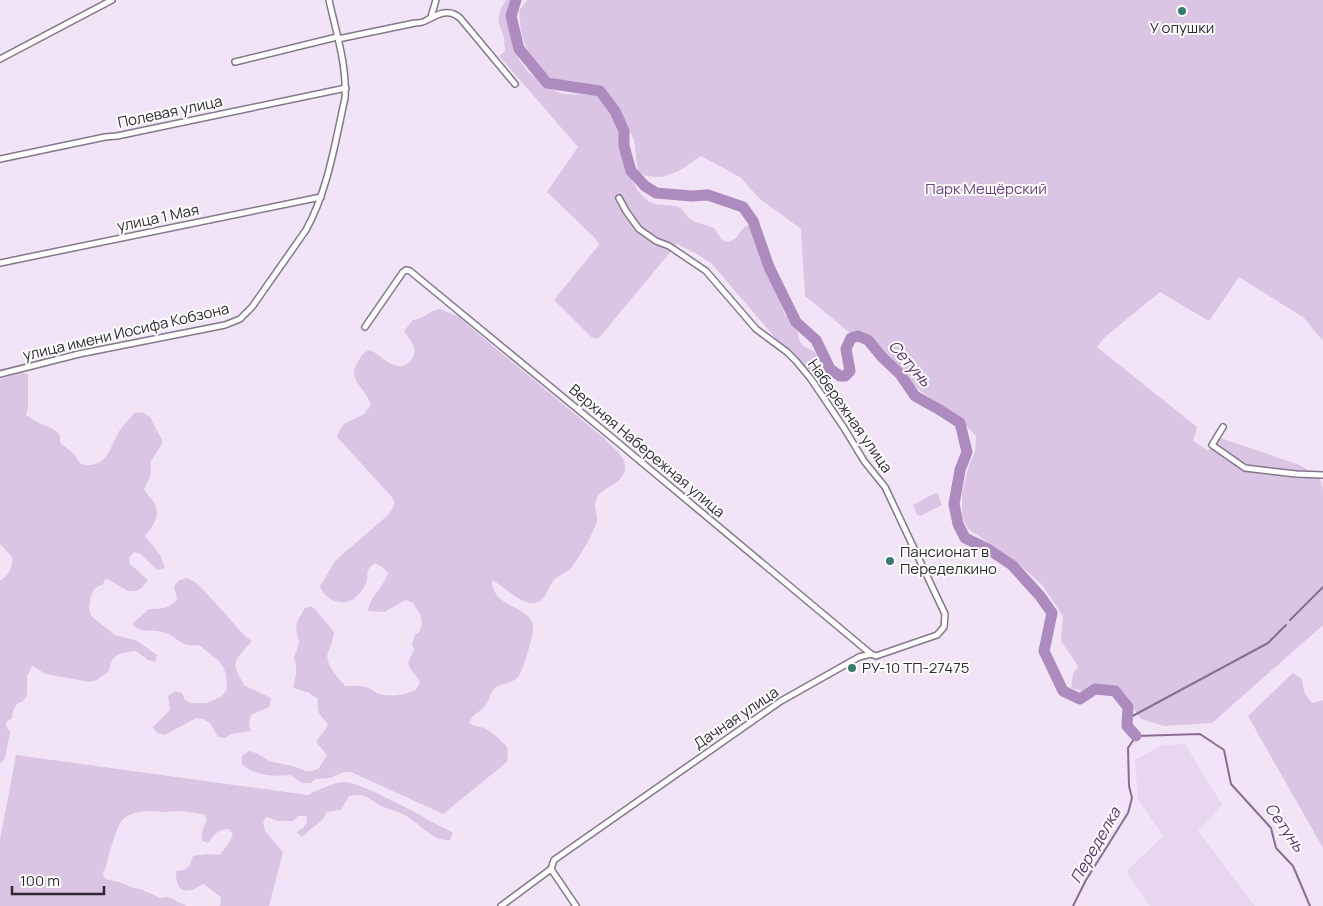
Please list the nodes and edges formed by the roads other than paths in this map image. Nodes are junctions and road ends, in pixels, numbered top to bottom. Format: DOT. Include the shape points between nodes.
graph roads {
  1 [pos="112,0"];
  2 [pos="329,0"];
  3 [pos="436,0"];
  4 [pos="431,17"];
  5 [pos="337,38"];
  6 [pos="0,59"];
  7 [pos="235,62"];
  8 [pos="516,84"];
  9 [pos="346,88"];
  10 [pos="0,159"];
  11 [pos="321,197"];
  12 [pos="619,198"];
  13 [pos="0,263"];
  14 [pos="366,327"];
  15 [pos="0,374"];
  16 [pos="1223,427"];
  17 [pos="1323,475"];
  18 [pos="944,627"];
  19 [pos="871,654"];
  20 [pos="551,868"];
  21 [pos="501,906"];
  22 [pos="576,906"];
  1 -- 6 [label="street"];
  2 -- 5 [label="street, улица имени Иосифа Кобзона"];
  3 -- 4 [label="street"];
  4 -- 5 [label="street" via="415,24"];
  4 -- 8 [label="street" via="445,12 456,14"];
  5 -- 7 [label="street"];
  5 -- 9 [label="street, улица имени Иосифа Кобзона"];
  9 -- 10 [label="street, Полевая улица"];
  9 -- 11 [label="street, улица имени Иосифа Кобзона"];
  11 -- 13 [label="street, улица 1 Мая"];
  11 -- 15 [label="street, улица имени Иосифа Кобзона" via="306,230 240,319"];
  12 -- 18 [label="street, Набережная улица" via="639,229 706,271 756,329 787,352 811,379 864,462 885,487 944,614"];
  14 -- 19 [label="street, Верхняя Набережная улица" via="403,272 410,271"];
  16 -- 17 [label="street" via="1212,446 1245,468"];
  18 -- 19 [label="street, Дачная улица" via="937,635 876,656"];
  19 -- 20 [label="street, Дачная улица" via="859,657 782,701 554,860"];
  20 -- 21 [label="street"];
  20 -- 22 [label="street"];
}
